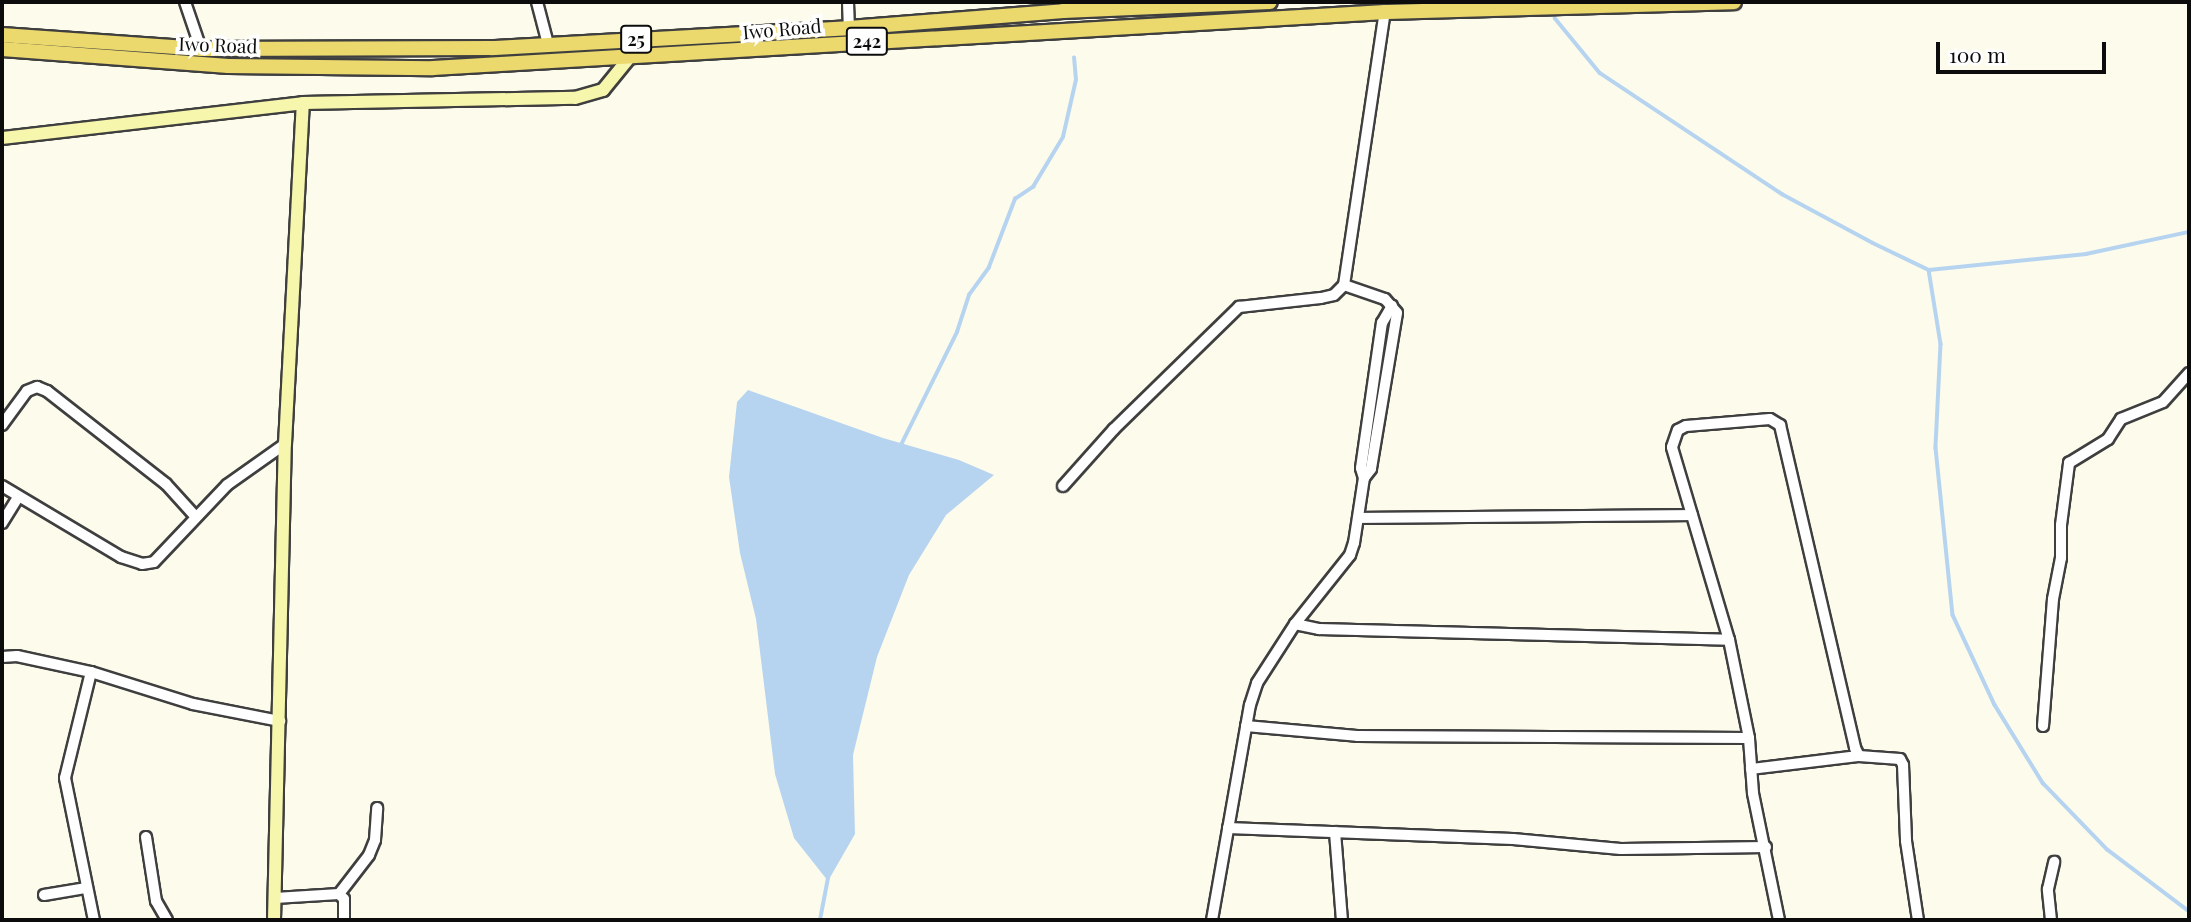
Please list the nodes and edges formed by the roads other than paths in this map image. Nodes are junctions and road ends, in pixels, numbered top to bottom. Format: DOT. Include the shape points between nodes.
graph roads {
  1 [pos="185,2"];
  2 [pos="537,2"];
  3 [pos="848,2"];
  4 [pos="1270,2"];
  5 [pos="1734,2"];
  6 [pos="1101,6"];
  7 [pos="1385,12"];
  8 [pos="849,28"];
  9 [pos="751,34"];
  10 [pos="2,35"];
  11 [pos="548,44"];
  12 [pos="201,48"];
  13 [pos="2,49"];
  14 [pos="754,51"];
  15 [pos="629,58"];
  16 [pos="303,103"];
  17 [pos="2,138"];
  18 [pos="1344,285"];
  19 [pos="2189,373"];
  20 [pos="2,425"];
  21 [pos="285,444"];
  22 [pos="2,486"];
  23 [pos="1063,486"];
  24 [pos="18,497"];
  25 [pos="1692,515"];
  26 [pos="195,516"];
  27 [pos="1359,518"];
  28 [pos="2,523"];
  29 [pos="1295,624"];
  30 [pos="1729,640"];
  31 [pos="2,657"];
  32 [pos="91,672"];
  33 [pos="281,721"];
  34 [pos="1246,726"];
  35 [pos="2043,726"];
  36 [pos="1749,737"];
  37 [pos="1859,757"];
  38 [pos="1751,769"];
  39 [pos="377,808"];
  40 [pos="1228,828"];
  41 [pos="1335,832"];
  42 [pos="146,837"];
  43 [pos="1766,847"];
  44 [pos="2054,862"];
  45 [pos="86,888"];
  46 [pos="339,894"];
  47 [pos="44,895"];
  48 [pos="275,898"];
  49 [pos="94,920"];
  50 [pos="167,920"];
  51 [pos="274,920"];
  52 [pos="344,920"];
  53 [pos="1212,920"];
  54 [pos="1342,920"];
  55 [pos="1780,920"];
  56 [pos="1918,920"];
  57 [pos="2051,920"];
  1 -- 12 [label="street"];
  2 -- 11 [label="street"];
  3 -- 8 [label="street"];
  4 -- 6 [label="main road, Iwo Road / 25"];
  5 -- 7 [label="main road, Iwo Road / 242"];
  6 -- 8 [label="main road, Iwo Road / 25"];
  7 -- 14 [label="main road, Iwo Road / 242"];
  7 -- 18 [label="street"];
  8 -- 9 [label="main road, Iwo Road / 25"];
  9 -- 11 [label="main road, Iwo Road / 25"];
  9 -- 14 [label="main road"];
  10 -- 12 [label="main road, Iwo Road / 25"];
  11 -- 12 [label="main road, Iwo Road / 25"];
  13 -- 15 [label="main road, Iwo Road / 242" via="183,63 331,68"];
  14 -- 15 [label="main road, Iwo Road / 242"];
  15 -- 16 [label="street" via="603,90 575,98"];
  16 -- 17 [label="street"];
  16 -- 21 [label="street"];
  18 -- 23 [label="street" via="1334,295 1321,298 1239,307 1114,429"];
  18 -- 27 [label="street" via="1385,299 1396,313"];
  19 -- 35 [label="street" via="2163,402 2121,419 2108,439 2069,463"];
  20 -- 26 [label="street" via="27,391 37,387 47,391 166,484"];
  21 -- 26 [label="street" via="227,485"];
  21 -- 33 [label="street"];
  22 -- 24 [label="street"];
  24 -- 26 [label="street" via="121,558 142,564 162,556"];
  24 -- 28 [label="street"];
  25 -- 27 [label="street"];
  25 -- 30 [label="street"];
  25 -- 37 [label="street" via="1672,447 1678,430 1770,419 1780,425"];
  27 -- 29 [label="street" via="1350,555"];
  29 -- 30 [label="street" via="1319,629"];
  29 -- 34 [label="street" via="1261,675"];
  30 -- 36 [label="street"];
  31 -- 32 [label="street"];
  32 -- 33 [label="street" via="193,704"];
  32 -- 45 [label="street" via="65,778"];
  33 -- 48 [label="street"];
  34 -- 36 [label="street" via="1357,736"];
  34 -- 40 [label="street"];
  36 -- 38 [label="street"];
  37 -- 38 [label="street"];
  37 -- 56 [label="street" via="1900,759 1903,765 1906,841"];
  38 -- 43 [label="street"];
  39 -- 46 [label="street" via="369,855"];
  40 -- 41 [label="street"];
  40 -- 53 [label="street"];
  41 -- 43 [label="street" via="1513,839 1621,849"];
  41 -- 54 [label="street"];
  42 -- 50 [label="street" via="156,901"];
  43 -- 55 [label="street"];
  44 -- 57 [label="street" via="2048,889"];
  45 -- 47 [label="street"];
  45 -- 49 [label="street"];
  46 -- 48 [label="street"];
  46 -- 52 [label="street" via="344,899"];
  48 -- 51 [label="street"];
}
